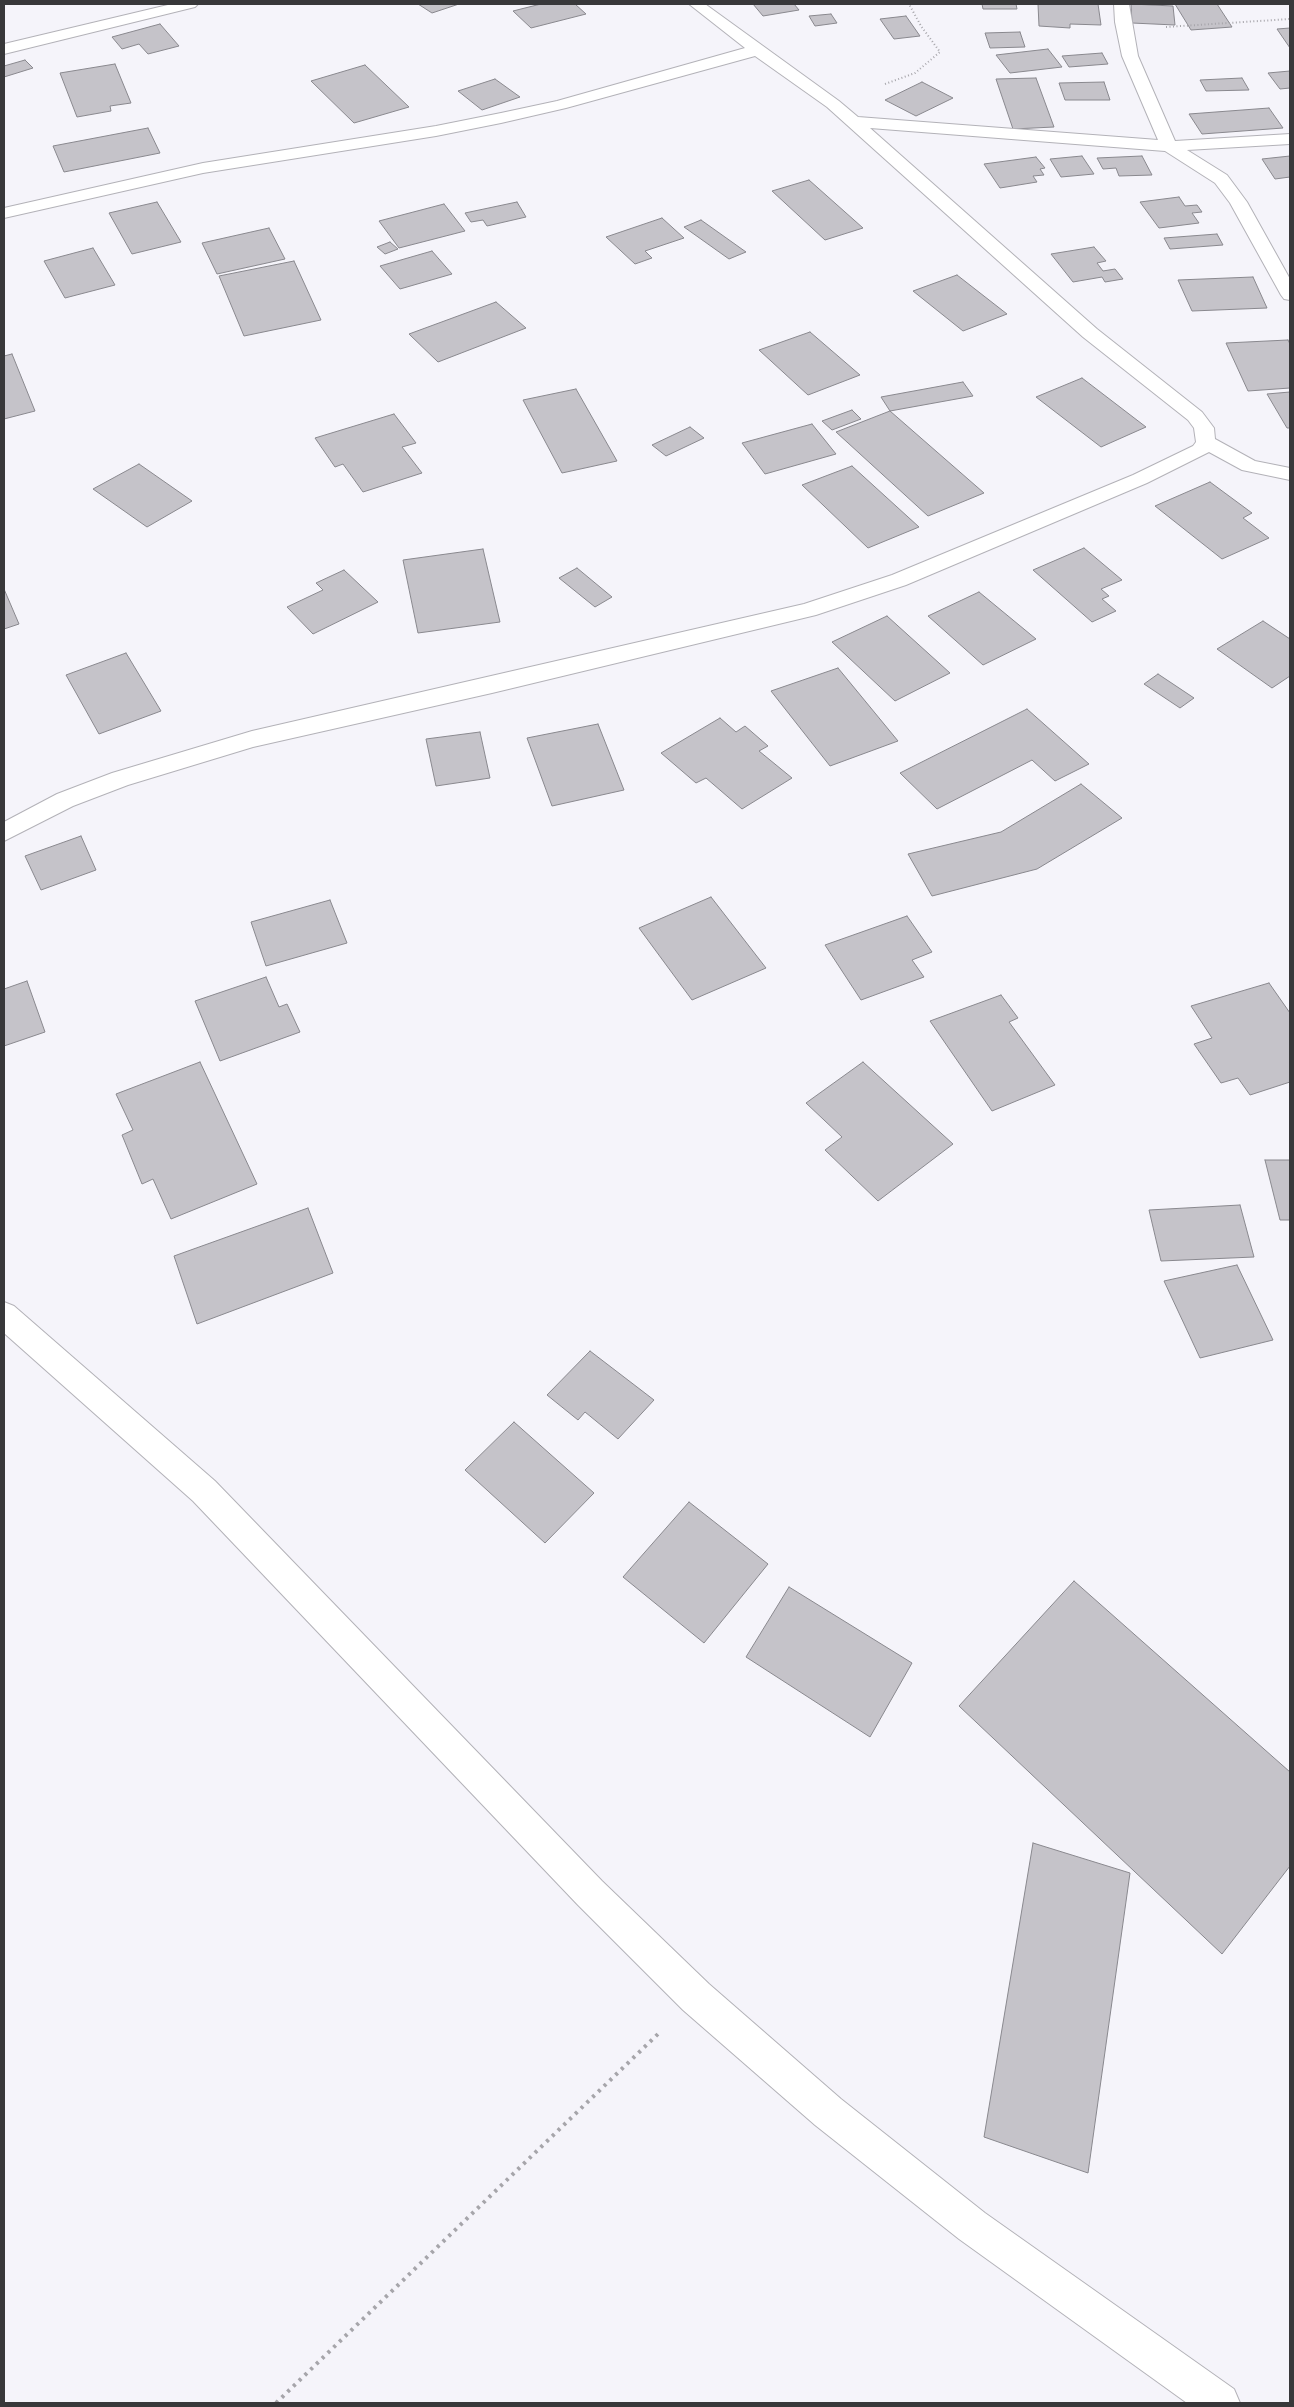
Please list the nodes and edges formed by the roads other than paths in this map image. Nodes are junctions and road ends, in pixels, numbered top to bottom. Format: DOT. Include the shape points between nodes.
graph roads {
  1 [pos="190,4"];
  2 [pos="696,4"];
  3 [pos="1122,4"];
  4 [pos="4,50"];
  5 [pos="757,50"];
  6 [pos="855,122"];
  7 [pos="1290,139"];
  8 [pos="1168,146"];
  9 [pos="4,213"];
  10 [pos="1290,295"];
  11 [pos="1206,442"];
  12 [pos="1290,474"];
  13 [pos="4,832"];
  14 [pos="4,1315"];
  15 [pos="1220,2403"];
  1 -- 4 [label="street"];
  2 -- 5 [label="street"];
  3 -- 8 [label="street" via="1130,56"];
  5 -- 6 [label="street"];
  5 -- 9 [label="street" via="560,105 501,118 239,161"];
  6 -- 8 [label="street"];
  6 -- 11 [label="street" via="1090,333 1195,416 1204,428"];
  7 -- 8 [label="street"];
  8 -- 10 [label="street" via="1221,179 1238,202"];
  11 -- 12 [label="street" via="1249,466"];
  11 -- 13 [label="street" via="1200,450 1140,479 899,580 808,610 252,739 64,800"];
  14 -- 15 [label="street" via="204,1491 590,1893 696,1998 828,2112 972,2226"];
}
